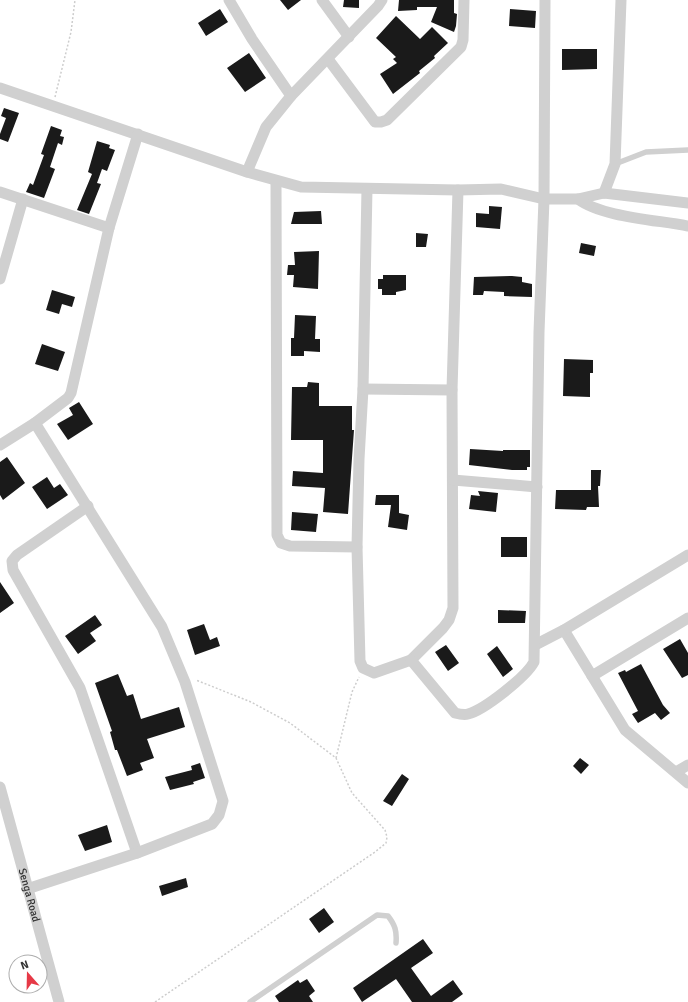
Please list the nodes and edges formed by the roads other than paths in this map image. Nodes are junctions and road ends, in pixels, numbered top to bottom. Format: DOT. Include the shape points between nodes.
graph roads {
  1 [pos="228,0"];
  2 [pos="322,0"];
  3 [pos="382,0"];
  4 [pos="464,0"];
  5 [pos="545,0"];
  6 [pos="621,0"];
  7 [pos="349,37"];
  8 [pos="328,58"];
  9 [pos="0,88"];
  10 [pos="291,96"];
  11 [pos="138,134"];
  12 [pos="688,150"];
  13 [pos="615,164"];
  14 [pos="247,172"];
  15 [pos="276,181"];
  16 [pos="367,189"];
  17 [pos="458,190"];
  18 [pos="0,192"];
  19 [pos="604,193"];
  20 [pos="23,199"];
  21 [pos="544,199"];
  22 [pos="578,199"];
  23 [pos="688,203"];
  24 [pos="688,226"];
  25 [pos="109,228"];
  26 [pos="0,279"];
  27 [pos="363,389"];
  28 [pos="452,390"];
  29 [pos="35,423"];
  30 [pos="0,445"];
  31 [pos="453,480"];
  32 [pos="537,487"];
  33 [pos="88,506"];
  34 [pos="357,547"];
  35 [pos="688,555"];
  36 [pos="688,618"];
  37 [pos="564,630"];
  38 [pos="534,645"];
  39 [pos="411,660"];
  40 [pos="592,676"];
  41 [pos="688,765"];
  42 [pos="676,772"];
  43 [pos="688,783"];
  44 [pos="0,787"];
  45 [pos="137,853"];
  46 [pos="27,889"];
  47 [pos="396,943"];
  48 [pos="59,1002"];
  49 [pos="250,1002"];
  1 -- 10 [label="street"];
  2 -- 7 [label="street"];
  3 -- 7 [label="street"];
  4 -- 8 [label="street" via="463,40 460,47 387,120 375,122"];
  5 -- 21 [label="street"];
  6 -- 13 [label="street"];
  7 -- 8 [label="street"];
  8 -- 10 [label="street"];
  9 -- 11 [label="street"];
  10 -- 14 [label="street" via="266,127"];
  11 -- 14 [label="street"];
  11 -- 25 [label="street"];
  12 -- 13 [label="lane" via="646,152"];
  13 -- 19 [label="street"];
  14 -- 15 [label="street"];
  15 -- 16 [label="street" via="300,187"];
  15 -- 34 [label="street" via="277,535 281,542 290,546"];
  16 -- 17 [label="street"];
  16 -- 27 [label="street"];
  17 -- 21 [label="street" via="501,188"];
  17 -- 28 [label="street"];
  18 -- 20 [label="street"];
  19 -- 22 [label="street"];
  19 -- 23 [label="street"];
  20 -- 25 [label="street"];
  20 -- 26 [label="street"];
  21 -- 22 [label="street"];
  21 -- 32 [label="street"];
  22 -- 24 [label="street" via="584,204 624,215"];
  25 -- 29 [label="street" via="71,393"];
  27 -- 28 [label="street"];
  27 -- 34 [label="street"];
  28 -- 31 [label="street"];
  29 -- 30 [label="street"];
  29 -- 33 [label="street"];
  31 -- 32 [label="street"];
  31 -- 39 [label="street" via="454,608 443,628"];
  32 -- 38 [label="street"];
  33 -- 45 [label="street" via="17,555 12,561 13,570 80,688"];
  33 -- 45 [label="street" via="162,628 182,676 223,801 219,815 212,824"];
  34 -- 39 [label="street" via="360,661 363,668 374,673"];
  35 -- 37 [label="street"];
  36 -- 40 [label="street"];
  37 -- 38 [label="street"];
  37 -- 40 [label="street"];
  38 -- 39 [label="street" via="534,662 526,675 478,710 466,715 455,713"];
  40 -- 42 [label="street" via="624,730"];
  41 -- 42 [label="street"];
  42 -- 43 [label="street"];
  44 -- 46 [label="street, Senga Road"];
  45 -- 46 [label="street"];
  46 -- 48 [label="street, Senga Road"];
  47 -- 49 [label="lane" via="394,924 388,916 377,915"];
}
